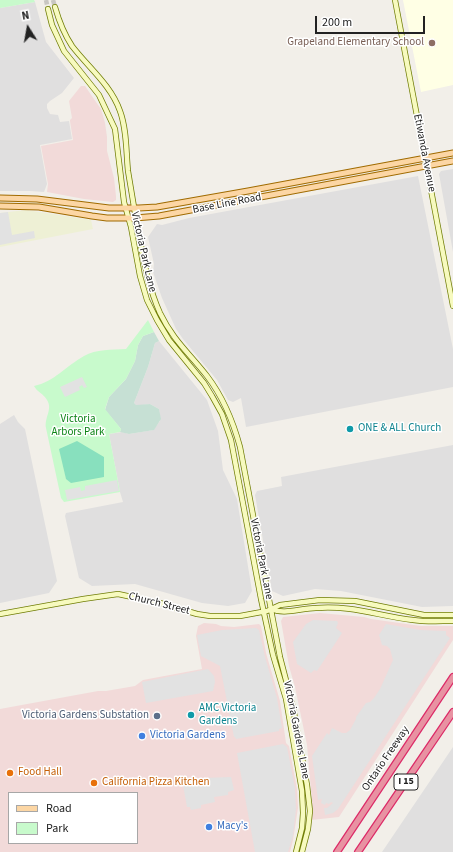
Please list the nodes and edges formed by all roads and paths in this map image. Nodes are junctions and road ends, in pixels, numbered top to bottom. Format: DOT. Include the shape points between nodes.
graph roads {
  1 [pos="395,0"];
  2 [pos="55,7"];
  3 [pos="48,9"];
  4 [pos="453,152"];
  5 [pos="425,158"];
  6 [pos="453,161"];
  7 [pos="427,167"];
  8 [pos="0,198"];
  9 [pos="0,206"];
  10 [pos="126,208"];
  11 [pos="133,208"];
  12 [pos="129,218"];
  13 [pos="135,218"];
  14 [pos="453,306"];
  15 [pos="271,610"];
  16 [pos="264,611"];
  17 [pos="0,614"];
  18 [pos="453,615"];
  19 [pos="453,621"];
  20 [pos="453,677"];
  21 [pos="453,712"];
  22 [pos="303,817"];
  23 [pos="302,851"];
  24 [pos="296,852"];
  25 [pos="337,852"];
  26 [pos="358,852"];
  1 -- 5 [label="main road, Etiwanda Avenue"];
  2 -- 11 [label="main road, Victoria Park Lane" via="59,22 71,45 108,89 120,111"];
  3 -- 10 [label="main road, Victoria Park Lane" via="64,51 99,95 110,116 115,129"];
  4 -- 5 [label="main road, Base Line Road"];
  5 -- 7 [label="main road, Etiwanda Avenue"];
  5 -- 11 [label="main road, Base Line Road" via="176,204"];
  6 -- 7 [label="main road, Base Line Road"];
  7 -- 13 [label="main road, Base Line Road" via="175,214"];
  7 -- 14 [label="main road, Etiwanda Avenue"];
  8 -- 10 [label="main road, Base Line Road"];
  9 -- 12 [label="main road, Base Line Road" via="26,206 92,216"];
  10 -- 11 [label="main road, Base Line Road"];
  10 -- 12 [label="main road, Victoria Park Lane"];
  11 -- 13 [label="main road, Victoria Park Lane"];
  12 -- 13 [label="main road, Base Line Road"];
  12 -- 16 [label="main road, Victoria Park Lane" via="147,300 169,340 208,389 222,414 231,440"];
  13 -- 15 [label="main road, Victoria Park Lane" via="144,268 162,318 177,342 216,389 235,431"];
  15 -- 16 [label="main road, Church Street"];
  15 -- 18 [label="main road, Church Street" via="276,606 293,602 333,600 424,615"];
  15 -- 19 [label="main road, Church Street" via="278,612 340,608 412,620"];
  15 -- 23 [label="main road, Victoria Gardens Lane" via="294,708 307,785 310,811"];
  16 -- 17 [label="main road, Church Street" via="240,616 210,616 118,594"];
  16 -- 22 [label="main road, Victoria Gardens Lane" via="286,699 302,790"];
  20 -- 25 [label="highway, Ontario Freeway / I 15"];
  21 -- 26 [label="highway, I 15"];
  22 -- 23 [label="main road" via="306,819"];
  22 -- 24 [label="main road, Victoria Gardens Lane"];
}
